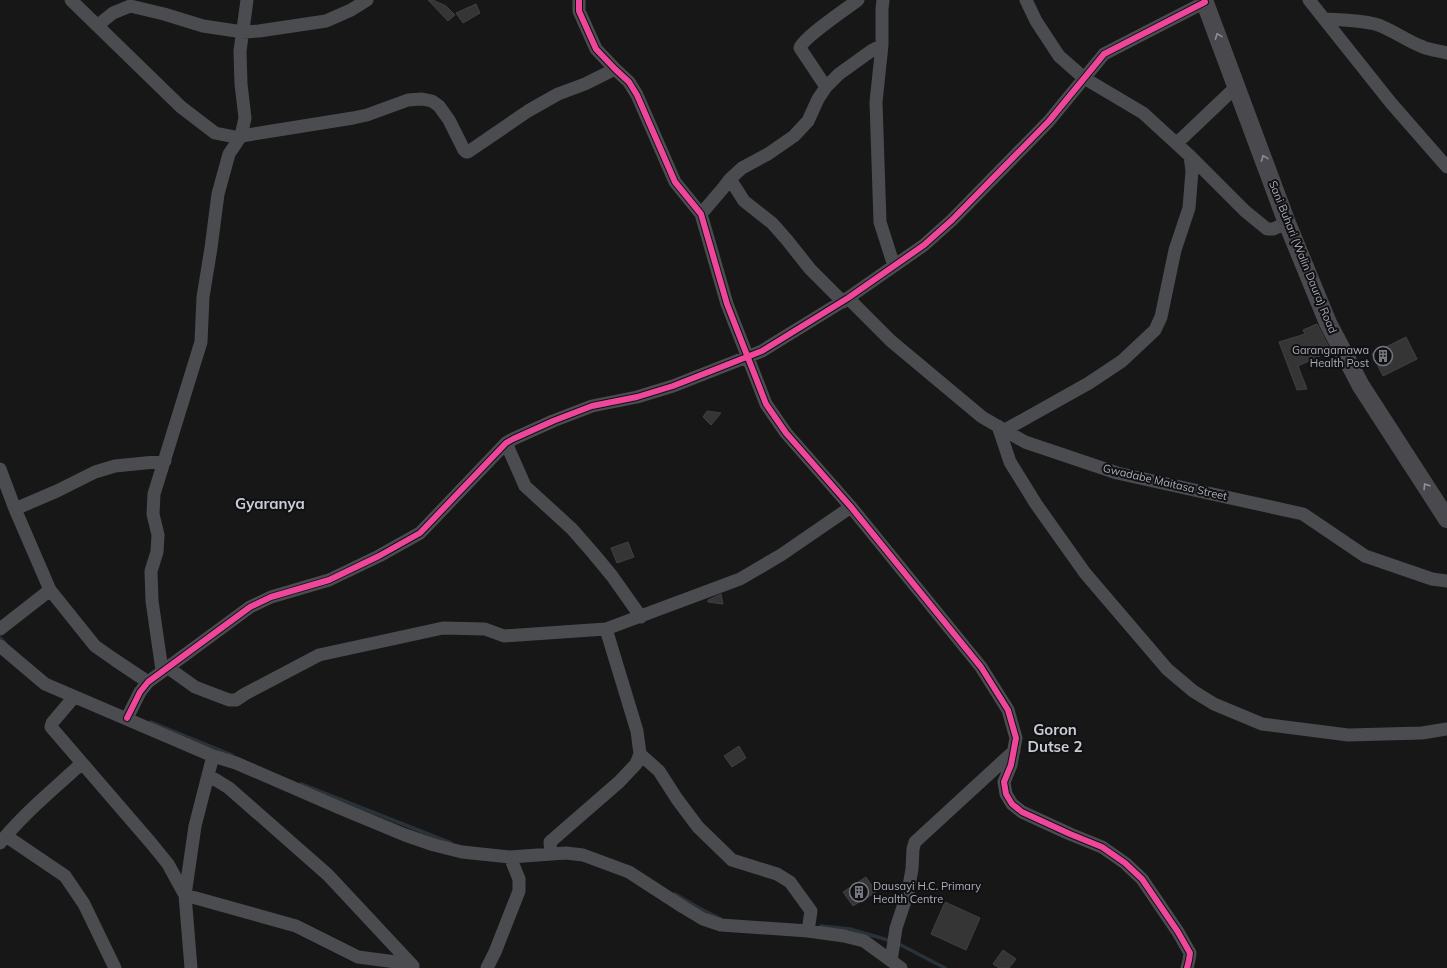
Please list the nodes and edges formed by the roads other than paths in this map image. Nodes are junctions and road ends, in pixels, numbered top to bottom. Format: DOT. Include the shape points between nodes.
graph roads {
  1 [pos="71,0"];
  2 [pos="247,0"];
  3 [pos="367,0"];
  4 [pos="579,0"];
  5 [pos="858,0"];
  6 [pos="883,0"];
  7 [pos="1026,0"];
  8 [pos="1309,0"];
  9 [pos="1204,1"];
  10 [pos="1325,20"];
  11 [pos="98,25"];
  12 [pos="243,32"];
  13 [pos="882,45"];
  14 [pos="1447,53"];
  15 [pos="614,69"];
  16 [pos="1084,78"];
  17 [pos="1237,86"];
  18 [pos="826,87"];
  19 [pos="240,137"];
  20 [pos="1177,143"];
  21 [pos="1190,156"];
  22 [pos="1447,167"];
  23 [pos="730,179"];
  24 [pos="701,214"];
  25 [pos="1287,223"];
  26 [pos="894,266"];
  27 [pos="845,300"];
  28 [pos="747,357"];
  29 [pos="1002,428"];
  30 [pos="506,443"];
  31 [pos="165,461"];
  32 [pos="0,469"];
  33 [pos="851,507"];
  34 [pos="15,509"];
  35 [pos="1447,519"];
  36 [pos="1447,581"];
  37 [pos="50,590"];
  38 [pos="641,617"];
  39 [pos="2,628"];
  40 [pos="606,630"];
  41 [pos="0,646"];
  42 [pos="165,669"];
  43 [pos="144,687"];
  44 [pos="74,697"];
  45 [pos="127,718"];
  46 [pos="1447,729"];
  47 [pos="1014,751"];
  48 [pos="640,754"];
  49 [pos="213,756"];
  50 [pos="82,763"];
  51 [pos="208,776"];
  52 [pos="3,840"];
  53 [pos="551,848"];
  54 [pos="510,857"];
  55 [pos="184,895"];
  56 [pos="808,931"];
  57 [pos="896,964"];
  58 [pos="388,965"];
  59 [pos="414,966"];
  60 [pos="115,968"];
  61 [pos="191,968"];
  62 [pos="487,968"];
  63 [pos="1187,968"];
  1 -- 11 [label="street"];
  2 -- 12 [label="street"];
  3 -- 12 [label="street" via="326,21"];
  4 -- 15 [label="street" via="579,11 596,49"];
  5 -- 18 [label="street" via="801,45 800,48"];
  6 -- 13 [label="street"];
  7 -- 16 [label="street" via="1036,21 1059,56"];
  8 -- 10 [label="street"];
  9 -- 16 [label="street" via="1104,54"];
  17 -- 9 [label="street, Sani Buhari (Walin Daura) Road, one-way"];
  10 -- 14 [label="street" via="1376,24 1423,48"];
  10 -- 22 [label="street" via="1391,103"];
  11 -- 12 [label="street" via="114,13 130,6 203,26"];
  11 -- 19 [label="street" via="181,107 215,133"];
  12 -- 19 [label="street" via="240,51 245,118"];
  13 -- 18 [label="street" via="839,74"];
  13 -- 26 [label="street" via="876,102 880,222"];
  15 -- 19 [label="street" via="558,94 528,111 468,152 464,150 440,106 422,99 408,100 367,115"];
  15 -- 24 [label="street" via="629,82 637,95 675,182"];
  16 -- 20 [label="street" via="1143,113"];
  16 -- 26 [label="street" via="1049,121 952,220 924,245"];
  17 -- 20 [label="street"];
  25 -- 17 [label="street, Sani Buhari (Walin Daura) Road, one-way"];
  18 -- 23 [label="street" via="808,120 794,136 742,168"];
  19 -- 31 [label="street" via="229,154 218,194 203,297 201,342"];
  20 -- 21 [label="street"];
  21 -- 25 [label="street" via="1267,230"];
  21 -- 29 [label="street" via="1192,171 1189,208 1175,250 1161,317 1155,330 1122,361 1089,383"];
  23 -- 24 [label="street"];
  23 -- 27 [label="street, Gwadabe Maitasa Street" via="744,201 772,223 810,269"];
  24 -- 28 [label="street" via="727,304"];
  35 -- 25 [label="street, Sani Buhari (Walin Daura) Road, one-way" via="1361,386 1328,323"];
  26 -- 27 [label="street"];
  27 -- 28 [label="street" via="762,351"];
  27 -- 29 [label="street, Gwadabe Maitasa Street" via="890,341 982,416"];
  28 -- 30 [label="street" via="673,386 637,397 592,406"];
  28 -- 33 [label="street" via="766,404 786,433"];
  29 -- 36 [label="street, Gwadabe Maitasa Street" via="1025,442 1117,473 1303,514 1365,556 1432,580"];
  29 -- 46 [label="street" via="1010,462 1085,573 1167,669 1192,691 1214,704 1262,724 1348,735 1422,733"];
  30 -- 38 [label="street" via="525,486 572,529 612,576"];
  30 -- 42 [label="street" via="420,533 330,580 271,597 250,607"];
  31 -- 34 [label="street" via="115,466 95,472 57,492"];
  31 -- 42 [label="street" via="154,494 153,514 158,536 151,571 152,601"];
  32 -- 34 [label="street"];
  33 -- 38 [label="street" via="781,555 740,579"];
  33 -- 47 [label="street" via="981,667 1008,710 1016,738"];
  34 -- 37 [label="street"];
  37 -- 39 [label="street"];
  37 -- 43 [label="street" via="95,646 115,660"];
  38 -- 40 [label="street"];
  40 -- 42 [label="street" via="504,636 485,629 443,628 319,655 236,700 228,700 195,687"];
  40 -- 48 [label="street" via="637,731"];
  41 -- 44 [label="street" via="45,684"];
  42 -- 43 [label="street"];
  43 -- 45 [label="street"];
  44 -- 45 [label="street"];
  44 -- 50 [label="street" via="51,727"];
  45 -- 49 [label="street"];
  47 -- 57 [label="street" via="916,842 908,892 896,928"];
  47 -- 63 [label="street" via="1004,782 1006,794 1012,804 1022,812 1102,847 1125,862 1142,879 1178,932 1190,953"];
  48 -- 53 [label="street" via="636,764 619,782"];
  48 -- 56 [label="street" via="659,771 698,827 732,860 777,874 790,882 811,911"];
  49 -- 51 [label="street"];
  49 -- 54 [label="street" via="236,763 434,845 462,852"];
  50 -- 52 [label="street" via="42,799"];
  50 -- 55 [label="street" via="168,864"];
  51 -- 55 [label="street" via="195,826"];
  51 -- 59 [label="street" via="229,788 328,875"];
  52 -- 60 [label="street" via="65,876 84,904"];
  53 -- 54 [label="street"];
  53 -- 56 [label="street" via="583,855 622,869 703,919 721,925"];
  54 -- 62 [label="street" via="519,879 519,891"];
  55 -- 58 [label="street" via="296,926 358,957"];
  55 -- 61 [label="street"];
  56 -- 57 [label="street" via="864,941"];
  58 -- 59 [label="street"];
}
